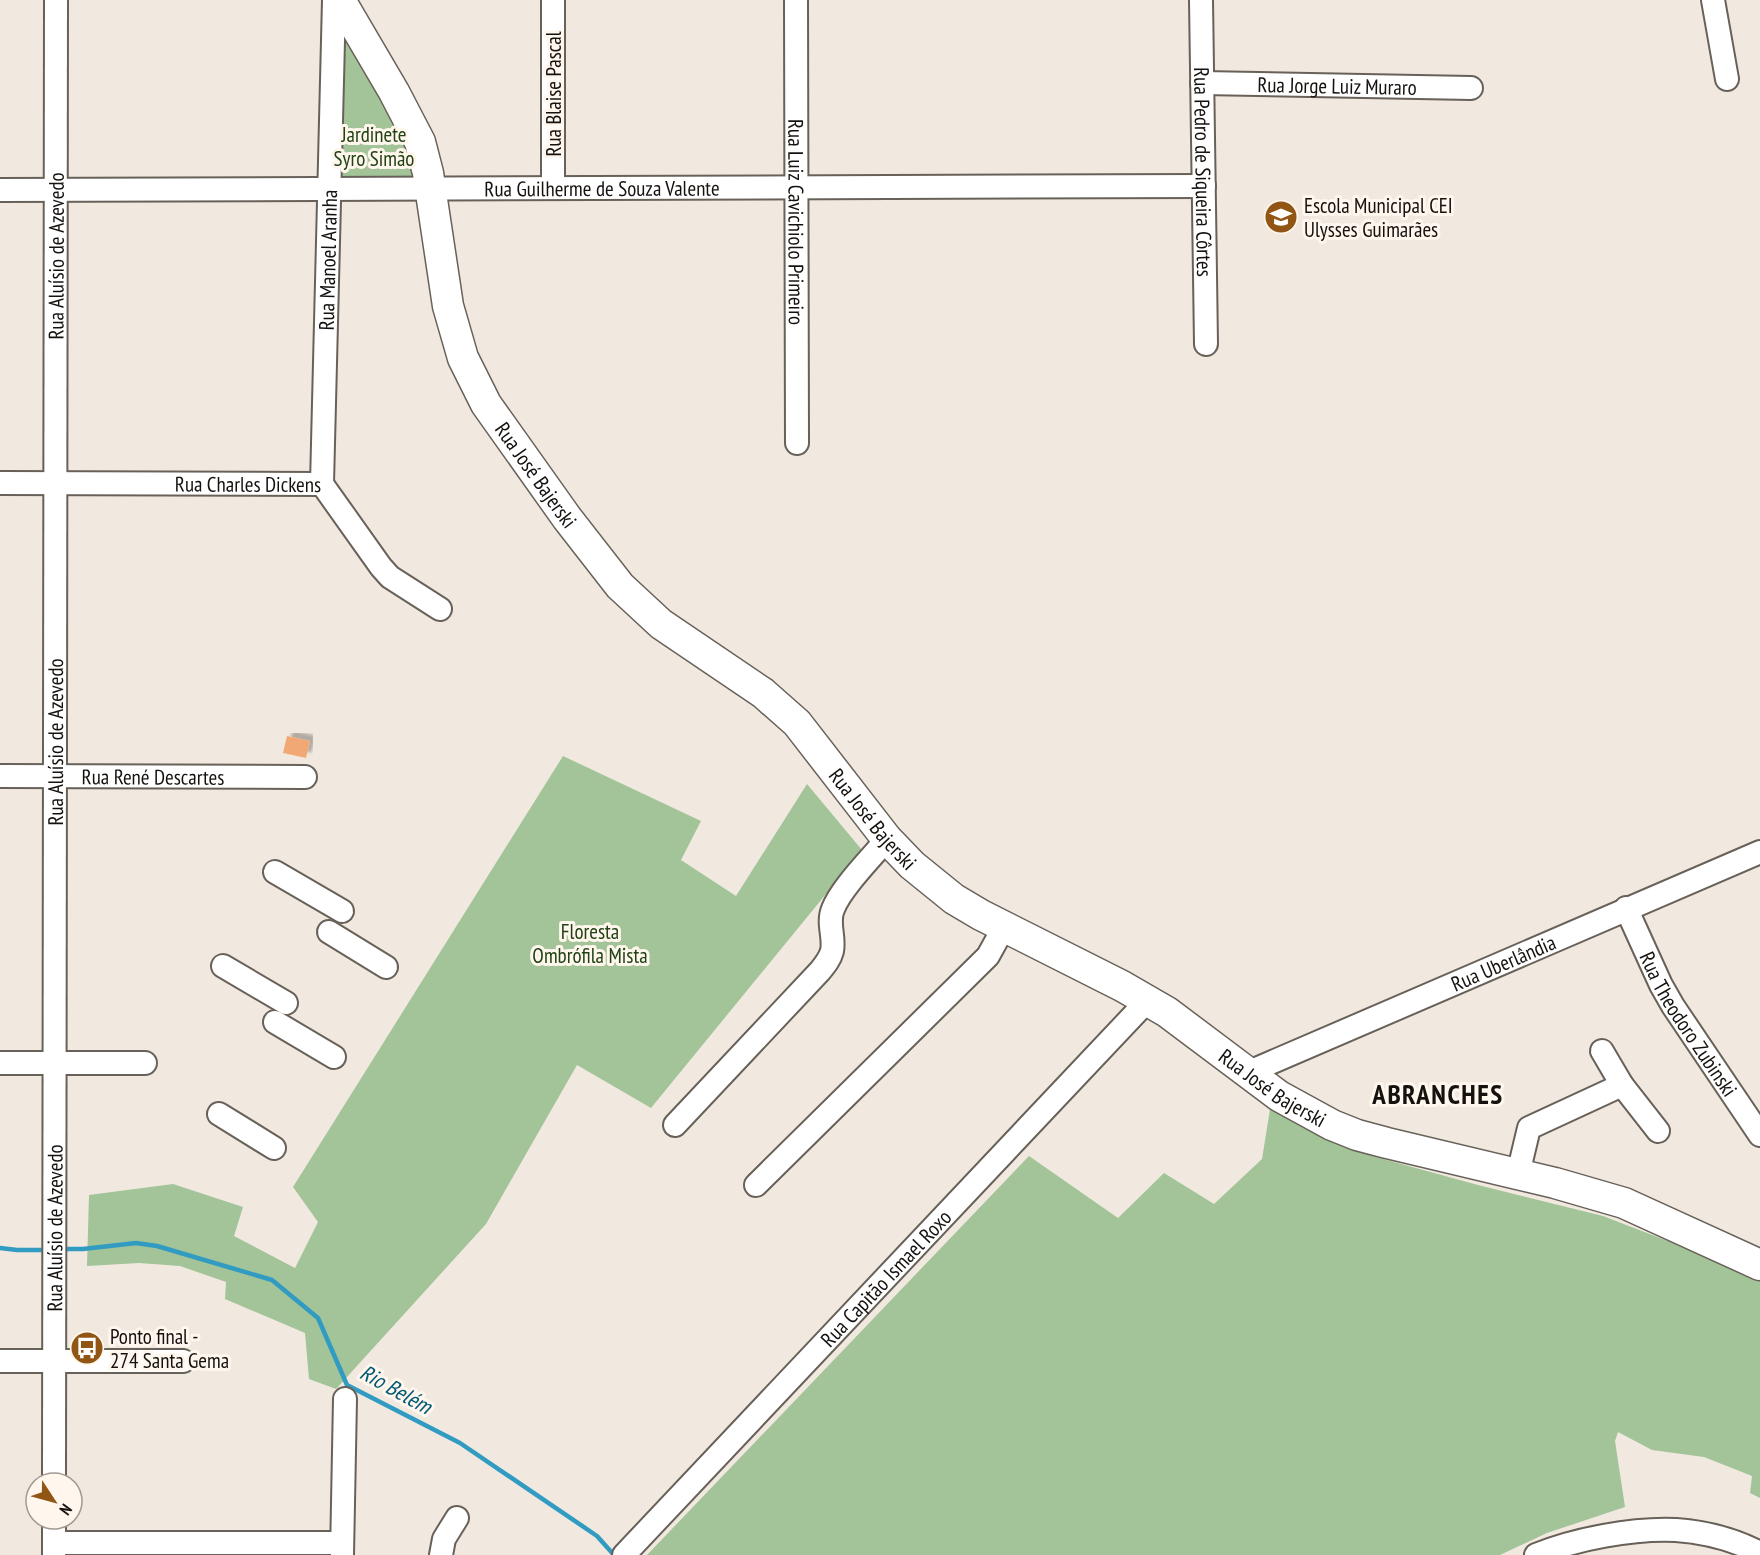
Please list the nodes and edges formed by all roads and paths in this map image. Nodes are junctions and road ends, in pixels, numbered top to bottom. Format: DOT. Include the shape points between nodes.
graph roads {
  1 [pos="56,0"];
  2 [pos="334,0"];
  3 [pos="339,0"];
  4 [pos="553,0"];
  5 [pos="796,0"];
  6 [pos="1201,0"];
  7 [pos="1713,0"];
  8 [pos="1727,79"];
  9 [pos="1202,83"];
  10 [pos="1471,88"];
  11 [pos="1204,186"];
  12 [pos="553,188"];
  13 [pos="796,188"];
  14 [pos="329,189"];
  15 [pos="430,189"];
  16 [pos="0,190"];
  17 [pos="56,190"];
  18 [pos="1206,344"];
  19 [pos="797,443"];
  20 [pos="0,483"];
  21 [pos="55,483"];
  22 [pos="322,484"];
  23 [pos="440,609"];
  24 [pos="0,776"];
  25 [pos="55,776"];
  26 [pos="304,777"];
  27 [pos="887,838"];
  28 [pos="1760,852"];
  29 [pos="276,872"];
  30 [pos="1626,908"];
  31 [pos="342,911"];
  32 [pos="1004,927"];
  33 [pos="329,932"];
  34 [pos="223,966"];
  35 [pos="386,967"];
  36 [pos="1148,1000"];
  37 [pos="286,1003"];
  38 [pos="275,1022"];
  39 [pos="1602,1051"];
  40 [pos="334,1057"];
  41 [pos="0,1063"];
  42 [pos="54,1063"];
  43 [pos="145,1063"];
  44 [pos="1247,1073"];
  45 [pos="1622,1085"];
  46 [pos="219,1114"];
  47 [pos="675,1125"];
  48 [pos="1658,1131"];
  49 [pos="1760,1135"];
  50 [pos="274,1148"];
  51 [pos="1520,1164"];
  52 [pos="756,1185"];
  53 [pos="1760,1265"];
  54 [pos="0,1361"];
  55 [pos="54,1361"];
  56 [pos="183,1361"];
  57 [pos="345,1399"];
  58 [pos="54,1471"];
  59 [pos="458,1518"];
  60 [pos="54,1531"];
  61 [pos="54,1549"];
  62 [pos="342,1549"];
  63 [pos="1760,1553"];
  64 [pos="441,1555"];
  65 [pos="624,1555"];
  66 [pos="1536,1555"];
  1 -- 17 [label="street, Rua Aluísio de Azevedo"];
  2 -- 14 [label="street, Rua Manoel Aranha"];
  3 -- 15 [label="main road, Rua José Bajerski" via="408,117 425,158"];
  4 -- 12 [label="street, Rua Blaise Pascal"];
  5 -- 13 [label="street, Rua Luiz Cavichiolo Primeiro"];
  6 -- 9 [label="street, Rua Pedro de Siqueira Côrtes"];
  7 -- 8 [label="street"];
  9 -- 10 [label="street, Rua Jorge Luiz Muraro"];
  9 -- 11 [label="street, Rua Pedro de Siqueira Côrtes"];
  11 -- 13 [label="street, Rua Guilherme de Souza Valente"];
  11 -- 18 [label="street, Rua Pedro de Siqueira Côrtes"];
  12 -- 13 [label="street, Rua Guilherme de Souza Valente"];
  12 -- 15 [label="street, Rua Guilherme de Souza Valente"];
  13 -- 19 [label="street, Rua Luiz Cavichiolo Primeiro"];
  14 -- 15 [label="street, Rua Guilherme de Souza Valente"];
  14 -- 17 [label="street, Rua Guilherme de Souza Valente"];
  14 -- 22 [label="street, Rua Manoel Aranha"];
  15 -- 27 [label="main road, Rua José Bajerski" via="455,333 472,378 500,426 620,586 661,624 789,715"];
  16 -- 17 [label="street, Rua Guilherme de Souza Valente"];
  17 -- 21 [label="street, Rua Aluísio de Azevedo"];
  20 -- 21 [label="street, Rua Charles Dickens"];
  21 -- 22 [label="street, Rua Charles Dickens"];
  21 -- 25 [label="street, Rua Aluísio de Azevedo"];
  22 -- 23 [label="street, Rua Charles Dickens" via="390,577"];
  24 -- 25 [label="street, Rua René Descartes"];
  25 -- 26 [label="street, Rua René Descartes"];
  25 -- 42 [label="street, Rua Aluísio de Azevedo"];
  27 -- 32 [label="main road, Rua José Bajerski" via="912,865 954,899"];
  27 -- 47 [label="street" via="832,910 833,944 820,971"];
  28 -- 30 [label="street, Rua Uberlândia"];
  29 -- 31 [label="street"];
  30 -- 44 [label="street, Rua Uberlândia"];
  30 -- 49 [label="street, Rua Theodoro Zubinski" via="1661,986"];
  32 -- 36 [label="main road, Rua José Bajerski"];
  32 -- 52 [label="street" via="988,956"];
  33 -- 35 [label="street"];
  34 -- 37 [label="street"];
  36 -- 44 [label="main road, Rua José Bajerski"];
  36 -- 65 [label="street, Rua Capitão Ismael Roxo"];
  38 -- 40 [label="street"];
  39 -- 45 [label="street"];
  41 -- 42 [label="street"];
  42 -- 43 [label="street"];
  42 -- 55 [label="street, Rua Aluísio de Azevedo"];
  44 -- 51 [label="main road, Rua José Bajerski" via="1303,1110 1357,1135 1424,1153"];
  45 -- 48 [label="street"];
  45 -- 51 [label="street" via="1529,1128"];
  46 -- 50 [label="street"];
  51 -- 53 [label="main road, Rua José Bajerski" via="1555,1183 1624,1203"];
  54 -- 55 [label="street"];
  55 -- 56 [label="street"];
  55 -- 58 [label="street, Rua Aluísio de Azevedo"];
  57 -- 62 [label="street"];
  59 -- 64 [label="street" via="444,1539"];
  60 -- 61 [label="street"];
  61 -- 62 [label="street"];
  63 -- 66 [label="street" via="1744,1545 1676,1530 1587,1539"];
}
